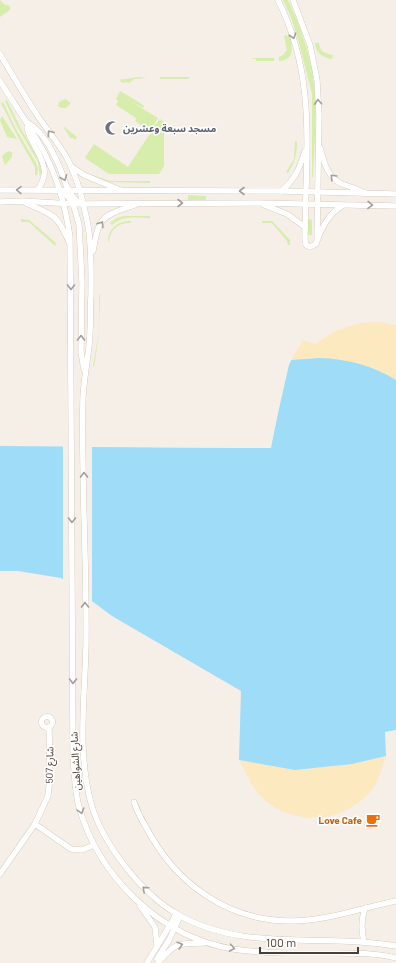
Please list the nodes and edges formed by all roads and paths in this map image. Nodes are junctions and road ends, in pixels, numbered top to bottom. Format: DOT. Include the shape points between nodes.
graph roads {
  1 [pos="278,0"];
  2 [pos="293,0"];
  3 [pos="0,54"];
  4 [pos="0,81"];
  5 [pos="27,123"];
  6 [pos="318,141"];
  7 [pos="307,143"];
  8 [pos="71,166"];
  9 [pos="0,190"];
  10 [pos="38,190"];
  11 [pos="59,190"];
  12 [pos="69,190"];
  13 [pos="80,191"];
  14 [pos="124,191"];
  15 [pos="281,191"];
  16 [pos="306,192"];
  17 [pos="318,192"];
  18 [pos="367,194"];
  19 [pos="396,194"];
  20 [pos="22,201"];
  21 [pos="0,202"];
  22 [pos="63,203"];
  23 [pos="141,203"];
  24 [pos="256,203"];
  25 [pos="73,204"];
  26 [pos="82,204"];
  27 [pos="305,204"];
  28 [pos="317,204"];
  29 [pos="344,205"];
  30 [pos="396,206"];
  31 [pos="305,227"];
  32 [pos="317,240"];
  33 [pos="71,248"];
  34 [pos="91,262"];
  35 [pos="85,377"];
  36 [pos="49,727"];
  37 [pos="134,802"];
  38 [pos="35,824"];
  39 [pos="94,845"];
  40 [pos="0,874"];
  41 [pos="396,901"];
  42 [pos="138,902"];
  43 [pos="365,908"];
  44 [pos="178,915"];
  45 [pos="173,926"];
  46 [pos="208,942"];
  47 [pos="364,942"];
  48 [pos="157,946"];
  49 [pos="396,946"];
  50 [pos="396,958"];
  51 [pos="147,963"];
  52 [pos="155,963"];
  53 [pos="158,963"];
  1 -- 7 [label="street, one-way" via="292,32 301,65 307,102"];
  6 -- 2 [label="street, one-way" via="314,61"];
  8 -- 3 [label="street, one-way"];
  4 -- 5 [label="street"];
  5 -- 10 [label="street" via="30,138 45,169"];
  5 -- 11 [label="street, شارع الشواهين" via="47,159"];
  5 -- 12 [label="street, one-way" via="35,128 48,145"];
  6 -- 17 [label="street"];
  18 -- 6 [label="street, one-way" via="332,177 325,166"];
  7 -- 15 [label="street" via="297,173"];
  7 -- 16 [label="street"];
  8 -- 13 [label="street"];
  8 -- 14 [label="street" via="84,175"];
  10 -- 9 [label="street, one-way"];
  10 -- 11 [label="street"];
  11 -- 12 [label="street"];
  11 -- 22 [label="street, شارع الشواهين"];
  11 -- 25 [label="street"];
  12 -- 13 [label="street"];
  12 -- 26 [label="street"];
  13 -- 14 [label="street"];
  13 -- 26 [label="street"];
  15 -- 14 [label="street, one-way"];
  15 -- 16 [label="street"];
  16 -- 17 [label="street"];
  16 -- 27 [label="street"];
  17 -- 18 [label="street"];
  17 -- 28 [label="street"];
  18 -- 19 [label="street"];
  20 -- 21 [label="street"];
  20 -- 22 [label="street"];
  20 -- 33 [label="street" via="54,216"];
  22 -- 25 [label="street"];
  22 -- 33 [label="street, شارع الشواهين"];
  23 -- 24 [label="street, one-way"];
  23 -- 26 [label="street"];
  34 -- 23 [label="street, one-way" via="96,233 104,219 112,213"];
  24 -- 27 [label="street"];
  24 -- 31 [label="street" via="281,210"];
  25 -- 26 [label="street"];
  35 -- 25 [label="street, one-way" via="81,352 80,231"];
  26 -- 34 [label="street" via="90,237"];
  27 -- 28 [label="street"];
  27 -- 31 [label="street"];
  28 -- 29 [label="street"];
  28 -- 32 [label="street"];
  29 -- 30 [label="street, one-way"];
  29 -- 32 [label="street" via="331,214"];
  31 -- 32 [label="street" via="306,244 312,247"];
  33 -- 39 [label="street, شارع الشواهين, one-way" via="74,772 79,807"];
  34 -- 35 [label="street" via="90,327"];
  44 -- 35 [label="street, شارع الشواهين, one-way" via="129,872 103,833 90,802 83,748 86,644 83,397"];
  36 -- 38 [label="street, شارع 507" via="48,796"];
  37 -- 43 [label="street" via="150,835 168,862 194,887 226,906 242,913 292,921"];
  38 -- 39 [label="street" via="71,849 82,850"];
  38 -- 40 [label="street, شارع 507"];
  39 -- 42 [label="street, شارع الشواهين" via="114,876"];
  41 -- 43 [label="street"];
  42 -- 45 [label="street, شارع الشواهين"];
  42 -- 48 [label="street" via="155,927"];
  43 -- 47 [label="street" via="361,928"];
  44 -- 45 [label="street"];
  44 -- 47 [label="street, شارع الشواهين" via="195,924 245,936 283,940"];
  45 -- 46 [label="street, شارع الشواهين"];
  45 -- 48 [label="street"];
  45 -- 52 [label="street"];
  46 -- 50 [label="street, شارع الشواهين, one-way" via="233,949 366,954"];
  53 -- 46 [label="street, one-way" via="176,945"];
  47 -- 49 [label="street, شارع الشواهين"];
  48 -- 51 [label="street"];
}
